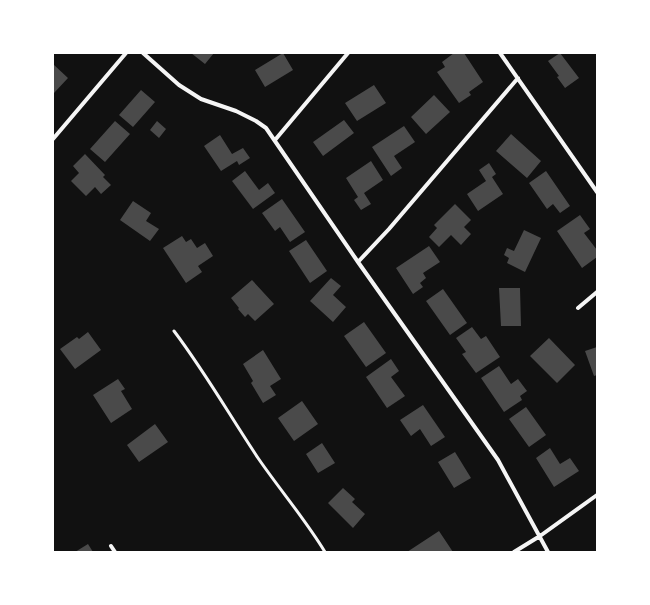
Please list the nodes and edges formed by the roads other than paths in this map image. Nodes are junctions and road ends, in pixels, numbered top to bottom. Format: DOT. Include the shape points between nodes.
graph roads {
  1 [pos="126,53"];
  2 [pos="143,53"];
  3 [pos="348,53"];
  4 [pos="500,53"];
  5 [pos="518,78"];
  6 [pos="53,139"];
  7 [pos="275,140"];
  8 [pos="597,192"];
  9 [pos="358,262"];
  10 [pos="597,292"];
  11 [pos="578,308"];
  12 [pos="174,331"];
  13 [pos="597,495"];
  14 [pos="540,536"];
  15 [pos="111,546"];
  16 [pos="115,552"];
  17 [pos="326,552"];
  18 [pos="514,552"];
  19 [pos="548,552"];
  1 -- 6 [label="street"];
  2 -- 7 [label="street" via="179,85 201,99 256,121 266,128"];
  3 -- 7 [label="street"];
  4 -- 5 [label="street"];
  5 -- 8 [label="street"];
  5 -- 9 [label="street"];
  7 -- 9 [label="street"];
  9 -- 14 [label="street" via="498,460"];
  10 -- 11 [label="street"];
  12 -- 17 [label="lane" via="258,459"];
  13 -- 14 [label="street"];
  14 -- 18 [label="street"];
  14 -- 19 [label="street"];
  15 -- 16 [label="street"];
}
